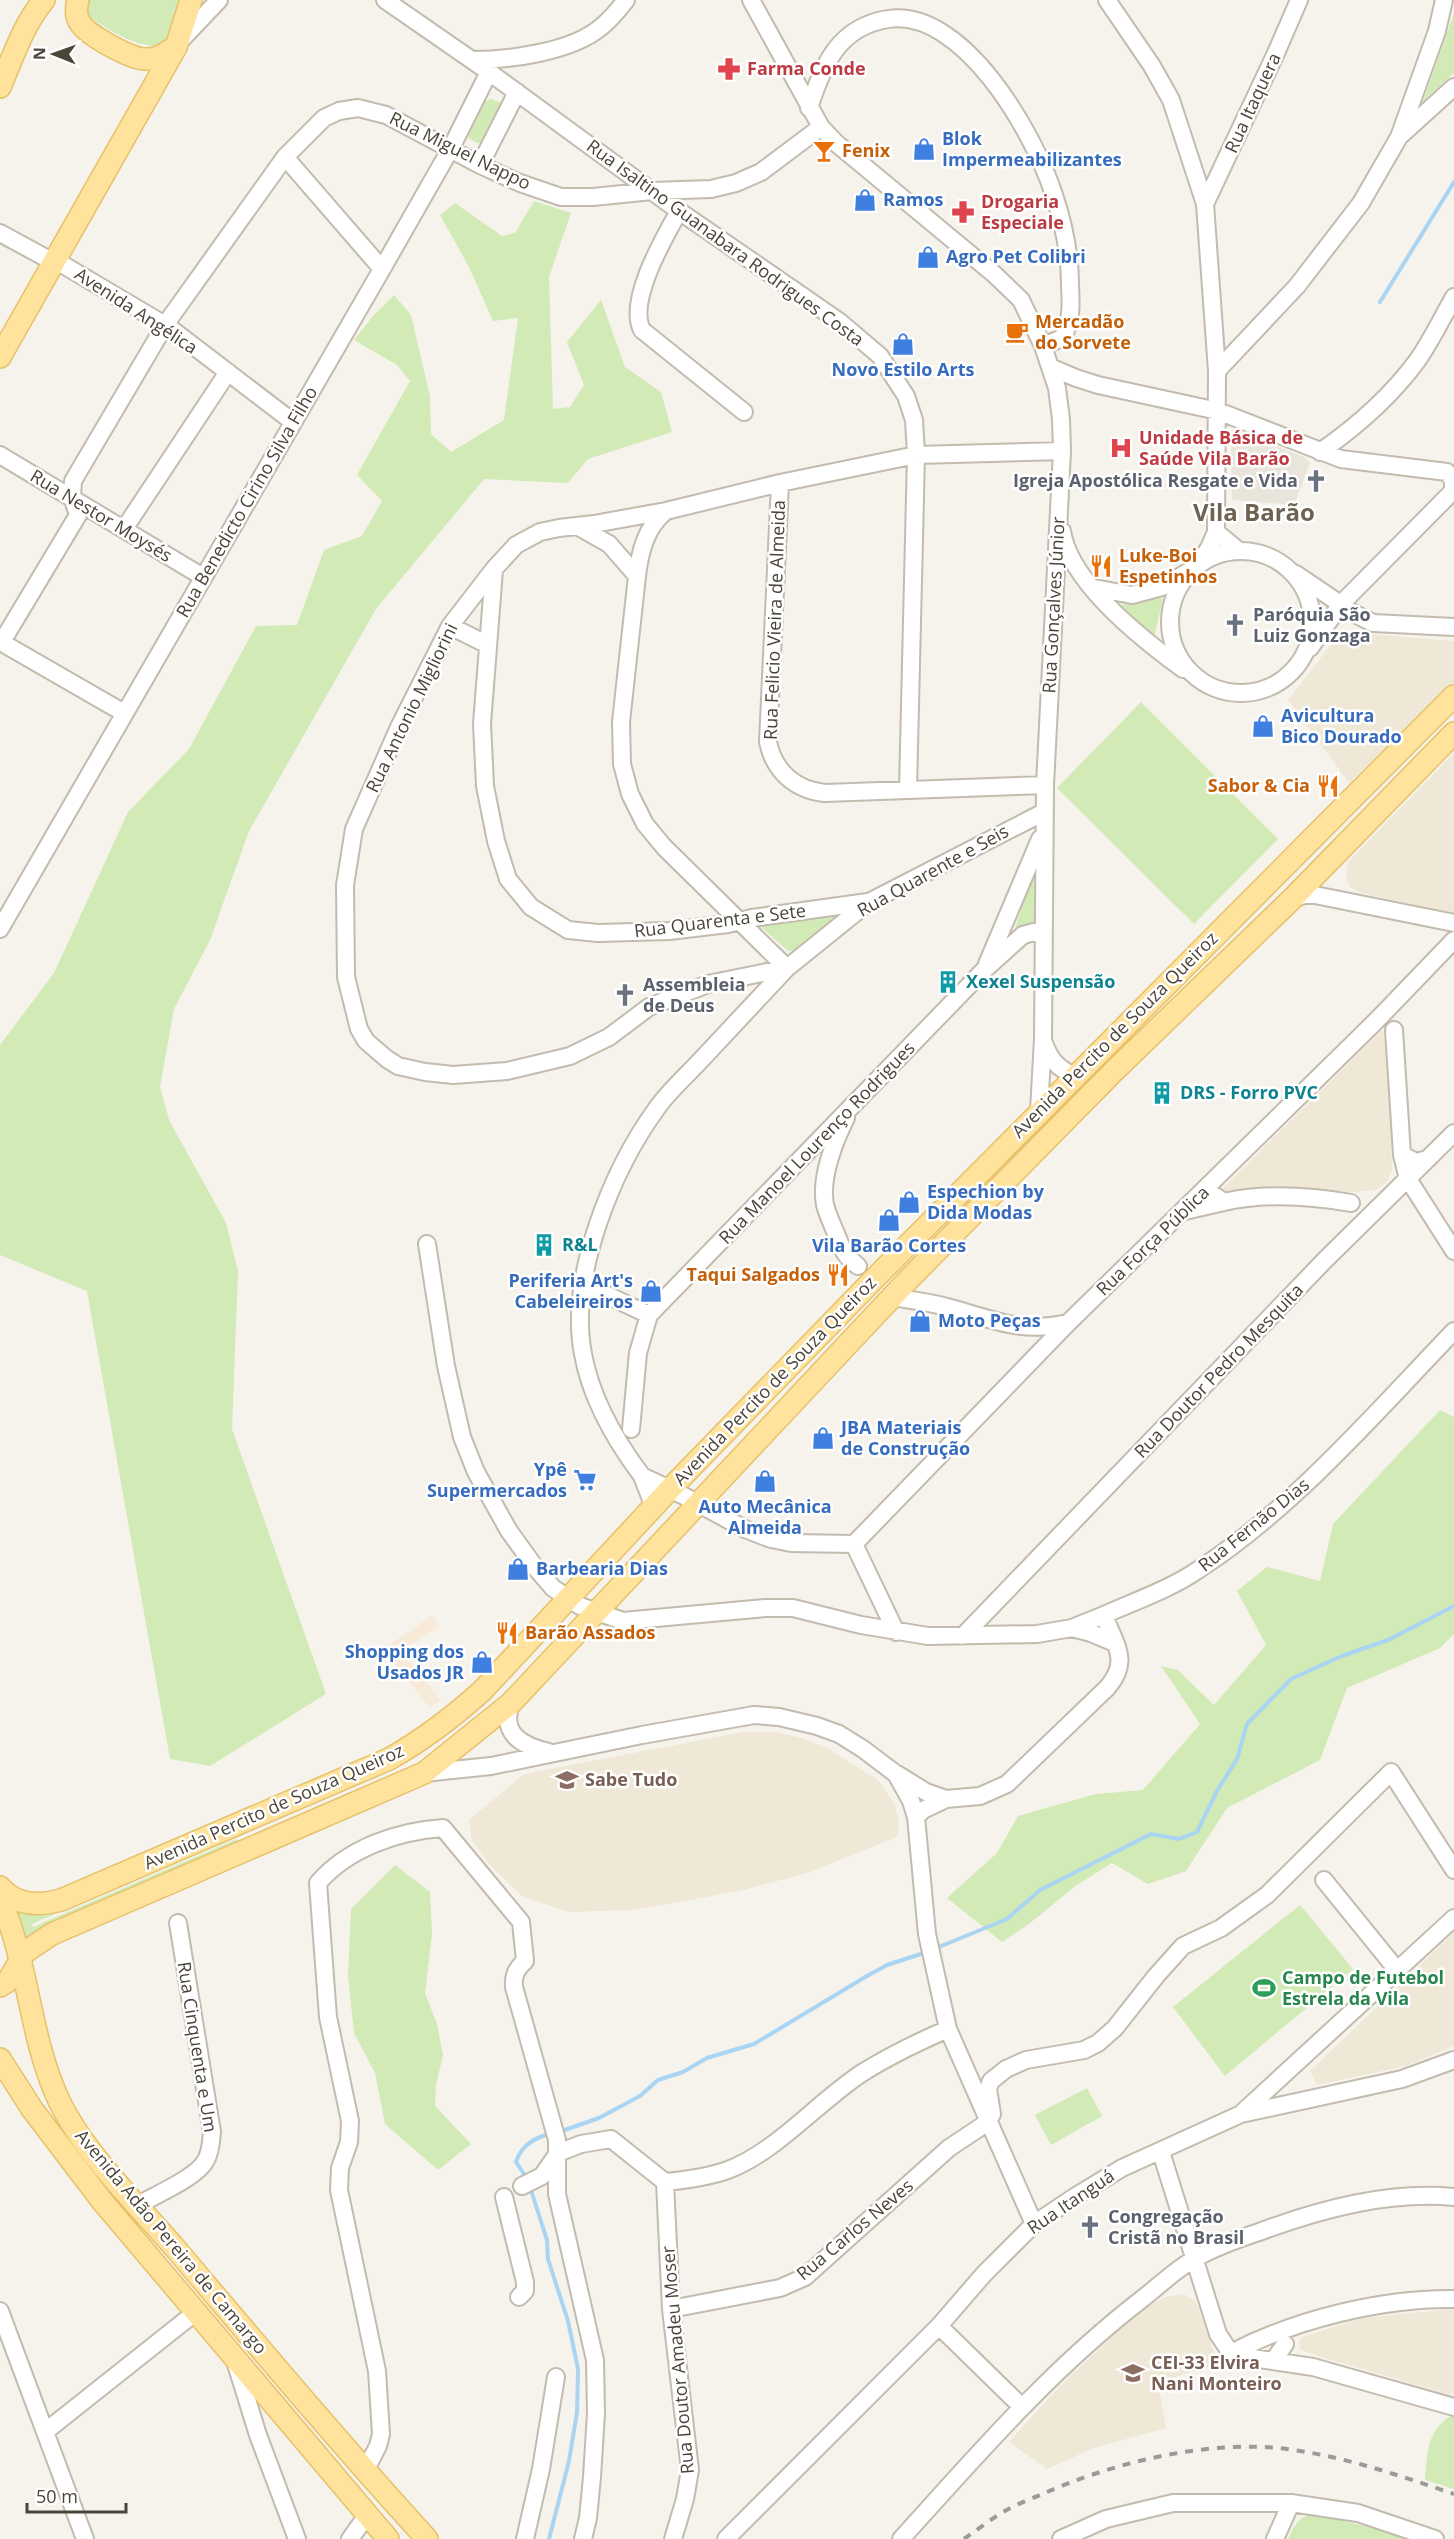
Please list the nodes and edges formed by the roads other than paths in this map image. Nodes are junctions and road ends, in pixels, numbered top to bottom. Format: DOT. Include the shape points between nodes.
graph roads {
  1 [pos="44,0"];
  2 [pos="78,0"];
  3 [pos="191,0"];
  4 [pos="219,0"];
  5 [pos="385,0"];
  6 [pos="626,0"];
  7 [pos="751,0"];
  8 [pos="1107,0"];
  9 [pos="1299,0"];
  10 [pos="1444,0"];
  11 [pos="176,47"];
  12 [pos="522,57"];
  13 [pos="472,60"];
  14 [pos="822,69"];
  15 [pos="790,74"];
  16 [pos="495,77"];
  17 [pos="0,87"];
  18 [pos="1454,87"];
  19 [pos="517,93"];
  20 [pos="809,108"];
  21 [pos="821,127"];
  22 [pos="1399,137"];
  23 [pos="451,148"];
  24 [pos="285,157"];
  25 [pos="480,165"];
  26 [pos="652,191"];
  27 [pos="1205,204"];
  28 [pos="679,211"];
  29 [pos="0,233"];
  30 [pos="55,260"];
  31 [pos="382,269"];
  32 [pos="1454,297"];
  33 [pos="165,325"];
  34 [pos="1042,346"];
  35 [pos="0,357"];
  36 [pos="1050,367"];
  37 [pos="1217,371"];
  38 [pos="228,372"];
  39 [pos="1218,411"];
  40 [pos="744,412"];
  41 [pos="293,422"];
  42 [pos="1062,451"];
  43 [pos="1320,452"];
  44 [pos="0,455"];
  45 [pos="916,455"];
  46 [pos="780,483"];
  47 [pos="1453,490"];
  48 [pos="72,497"];
  49 [pos="666,511"];
  50 [pos="1060,516"];
  51 [pos="577,526"];
  52 [pos="124,529"];
  53 [pos="1216,532"];
  54 [pos="1239,551"];
  55 [pos="1281,563"];
  56 [pos="1195,568"];
  57 [pos="494,569"];
  58 [pos="637,576"];
  59 [pos="203,577"];
  60 [pos="1094,588"];
  61 [pos="1341,604"];
  62 [pos="450,626"];
  63 [pos="1454,627"];
  64 [pos="488,645"];
  65 [pos="1296,667"];
  66 [pos="1199,680"];
  67 [pos="1454,696"];
  68 [pos="124,713"];
  69 [pos="1454,733"];
  70 [pos="1045,785"];
  71 [pos="908,789"];
  72 [pos="1045,820"];
  73 [pos="354,828"];
  74 [pos="1293,898"];
  75 [pos="868,902"];
  76 [pos="740,921"];
  77 [pos="1454,922"];
  78 [pos="0,929"];
  79 [pos="1043,936"];
  80 [pos="1454,940"];
  81 [pos="787,968"];
  82 [pos="984,970"];
  83 [pos="1397,1000"];
  84 [pos="1377,1020"];
  85 [pos="1394,1030"];
  86 [pos="1043,1039"];
  87 [pos="1114,1071"];
  88 [pos="1074,1076"];
  89 [pos="851,1107"];
  90 [pos="1039,1111"];
  91 [pos="1454,1133"];
  92 [pos="815,1145"];
  93 [pos="833,1154"];
  94 [pos="1402,1155"];
  95 [pos="1428,1159"];
  96 [pos="1408,1179"];
  97 [pos="969,1182"];
  98 [pos="1206,1189"];
  99 [pos="1224,1202"];
  100 [pos="1351,1203"];
  101 [pos="1375,1209"];
  102 [pos="1184,1211"];
  103 [pos="1363,1222"];
  104 [pos="427,1244"];
  105 [pos="1454,1251"];
  106 [pos="858,1266"];
  107 [pos="879,1274"];
  108 [pos="908,1280"];
  109 [pos="584,1284"];
  110 [pos="864,1290"];
  111 [pos="892,1297"];
  112 [pos="944,1306"];
  113 [pos="650,1315"];
  114 [pos="1068,1323"];
  115 [pos="1023,1328"];
  116 [pos="1454,1331"];
  117 [pos="1041,1352"];
  118 [pos="631,1429"];
  119 [pos="617,1439"];
  120 [pos="629,1459"];
  121 [pos="642,1476"];
  122 [pos="670,1489"];
  123 [pos="699,1504"];
  124 [pos="654,1507"];
  125 [pos="854,1544"];
  126 [pos="558,1600"];
  127 [pos="986,1612"];
  128 [pos="595,1613"];
  129 [pos="1104,1616"];
  130 [pos="1072,1628"];
  131 [pos="896,1632"];
  132 [pos="994,1635"];
  133 [pos="963,1636"];
  134 [pos="1115,1643"];
  135 [pos="511,1703"];
  136 [pos="553,1753"];
  137 [pos="424,1773"];
  138 [pos="896,1774"];
  139 [pos="946,1800"];
  140 [pos="916,1817"];
  141 [pos="1454,1870"];
  142 [pos="1324,1880"];
  143 [pos="0,1887"];
  144 [pos="0,1899"];
  145 [pos="1454,1918"];
  146 [pos="178,1923"];
  147 [pos="48,1937"];
  148 [pos="20,1958"];
  149 [pos="1397,1970"];
  150 [pos="1,1987"];
  151 [pos="27,1988"];
  152 [pos="948,2029"];
  153 [pos="0,2059"];
  154 [pos="1454,2060"];
  155 [pos="1291,2067"];
  156 [pos="1304,2099"];
  157 [pos="1241,2114"];
  158 [pos="988,2122"];
  159 [pos="558,2147"];
  160 [pos="1161,2152"];
  161 [pos="665,2182"];
  162 [pos="522,2186"];
  163 [pos="504,2196"];
  164 [pos="1454,2196"];
  165 [pos="138,2205"];
  166 [pos="1034,2224"];
  167 [pos="1195,2258"];
  168 [pos="519,2297"];
  169 [pos="1454,2299"];
  170 [pos="671,2309"];
  171 [pos="0,2311"];
  172 [pos="196,2312"];
  173 [pos="939,2326"];
  174 [pos="1289,2336"];
  175 [pos="1260,2341"];
  176 [pos="1233,2352"];
  177 [pos="233,2354"];
  178 [pos="1255,2358"];
  179 [pos="1274,2360"];
  180 [pos="1292,2363"];
  181 [pos="556,2377"];
  182 [pos="273,2403"];
  183 [pos="1021,2406"];
  184 [pos="1454,2407"];
  185 [pos="251,2414"];
  186 [pos="46,2432"];
  187 [pos="365,2471"];
  188 [pos="1291,2503"];
  189 [pos="367,2515"];
  190 [pos="85,2539"];
  191 [pos="297,2539"];
  192 [pos="350,2539"];
  193 [pos="388,2539"];
  194 [pos="427,2539"];
  195 [pos="525,2539"];
  196 [pos="584,2539"];
  197 [pos="673,2539"];
  198 [pos="726,2539"];
  199 [pos="901,2539"];
  200 [pos="1061,2539"];
  201 [pos="1275,2539"];
  202 [pos="1435,2539"];
  1 -- 17 [label="main road" via="22,36"];
  2 -- 11 [label="main road" via="76,11 83,28 139,59 153,59"];
  3 -- 11 [label="main road"];
  4 -- 11 [label="street"];
  5 -- 13 [label="street, Rua Isaltino Guanabara Rodrigues Costa"];
  6 -- 12 [label="street" via="600,29 550,51"];
  7 -- 15 [label="street, Rua Gonçalves Júnior"];
  8 -- 27 [label="street" via="1171,100"];
  9 -- 27 [label="street, Rua Itaquera"];
  10 -- 22 [label="street" via="1437,31"];
  11 -- 30 [label="main road"];
  12 -- 13 [label="street"];
  12 -- 16 [label="street, Rua Benedicto Cirino Silva Filho" via="507,72"];
  13 -- 16 [label="street, Rua Isaltino Guanabara Rodrigues Costa"];
  14 -- 15 [label="street"];
  14 -- 20 [label="street"];
  14 -- 34 [label="street" via="855,30 893,19 918,21 939,30 974,59 1019,119 1053,192 1064,233 1070,274 1069,321 1062,338"];
  15 -- 20 [label="street, Rua Gonçalves Júnior"];
  16 -- 19 [label="street, Rua Isaltino Guanabara Rodrigues Costa"];
  16 -- 23 [label="street, Rua Benedicto Cirino Silva Filho"];
  18 -- 22 [label="street"];
  19 -- 25 [label="street"];
  19 -- 26 [label="street, Rua Isaltino Guanabara Rodrigues Costa"];
  20 -- 21 [label="street, Rua Gonçalves Júnior"];
  21 -- 26 [label="street, Rua Miguel Nappo" via="762,172 736,183 711,189"];
  21 -- 34 [label="street, Rua Gonçalves Júnior" via="1021,300"];
  22 -- 37 [label="street" via="1361,203 1297,286"];
  23 -- 24 [label="street, Rua Miguel Nappo" via="386,115 358,108 324,118"];
  23 -- 25 [label="street, Rua Miguel Nappo"];
  23 -- 31 [label="street, Rua Benedicto Cirino Silva Filho"];
  24 -- 31 [label="street"];
  24 -- 33 [label="street, Rua Miguel Nappo"];
  25 -- 26 [label="street, Rua Miguel Nappo" via="561,197"];
  26 -- 28 [label="street, Rua Isaltino Guanabara Rodrigues Costa"];
  27 -- 37 [label="street"];
  28 -- 40 [label="street" via="649,267 638,322 642,330"];
  28 -- 45 [label="street, Rua Isaltino Guanabara Rodrigues Costa" via="840,322 880,356 906,396 915,420"];
  29 -- 30 [label="street, Avenida Angélica"];
  30 -- 33 [label="street, Avenida Angélica"];
  30 -- 35 [label="main road"];
  31 -- 41 [label="street, Rua Benedicto Cirino Silva Filho"];
  32 -- 43 [label="street" via="1417,360 1387,396"];
  33 -- 38 [label="street, Avenida Angélica"];
  33 -- 48 [label="street, Rua Miguel Nappo" via="73,481"];
  34 -- 36 [label="street, Rua Gonçalves Júnior"];
  36 -- 39 [label="street" via="1098,385"];
  36 -- 42 [label="street, Rua Gonçalves Júnior" via="1059,398"];
  37 -- 39 [label="street"];
  38 -- 41 [label="street, Avenida Angélica"];
  38 -- 52 [label="street"];
  39 -- 43 [label="street"];
  39 -- 53 [label="street"];
  41 -- 59 [label="street, Rua Benedicto Cirino Silva Filho"];
  42 -- 45 [label="street, Rua Antonio Migliorini"];
  42 -- 50 [label="street, Rua Gonçalves Júnior"];
  43 -- 47 [label="street" via="1341,459 1447,472 1453,480"];
  44 -- 48 [label="street, Rua Nestor Moysés"];
  45 -- 46 [label="street, Rua Antonio Migliorini"];
  45 -- 71 [label="street, Rua Isaltino Guanabara Rodrigues Costa"];
  46 -- 49 [label="street, Rua Antonio Migliorini"];
  46 -- 71 [label="street, Rua Felicio Vieira de Almeida" via="768,742 773,759 792,782 815,792"];
  47 -- 61 [label="street"];
  48 -- 52 [label="street, Rua Nestor Moysés"];
  48 -- 68 [label="street, Rua Miguel Nappo" via="78,515 3,640"];
  49 -- 51 [label="street, Rua Antonio Migliorini"];
  49 -- 58 [label="street" via="649,530"];
  50 -- 60 [label="street" via="1068,553"];
  50 -- 70 [label="street, Rua Gonçalves Júnior"];
  51 -- 57 [label="street, Rua Antonio Migliorini" via="540,532 516,545"];
  51 -- 58 [label="street" via="609,544"];
  52 -- 59 [label="street, Rua Nestor Moysés"];
  53 -- 54 [label="street"];
  53 -- 56 [label="street"];
  54 -- 55 [label="street" via="1261,554"];
  54 -- 56 [label="street" via="1215,556"];
  55 -- 61 [label="street"];
  55 -- 65 [label="street" via="1304,590 1311,616 1309,643"];
  56 -- 60 [label="street" via="1162,587 1132,595"];
  56 -- 66 [label="street" via="1177,590 1170,625 1180,659"];
  57 -- 62 [label="street, Rua Antonio Migliorini"];
  57 -- 64 [label="street, Rua Quarenta e Sete"];
  58 -- 76 [label="street" via="621,722 622,764 630,794 645,824 664,847"];
  59 -- 68 [label="street, Rua Benedicto Cirino Silva Filho"];
  60 -- 66 [label="street" via="1145,641"];
  61 -- 63 [label="street" via="1382,625"];
  61 -- 65 [label="street"];
  62 -- 64 [label="street"];
  62 -- 73 [label="street, Rua Antonio Migliorini"];
  64 -- 76 [label="street, Rua Quarenta e Sete" via="482,724 485,786 508,879 531,907 568,930 598,933 669,931"];
  65 -- 66 [label="street" via="1276,685 1250,693 1223,692"];
  67 -- 88 [label="main road, Avenida Percito de Souza Queiroz"];
  68 -- 78 [label="street, Rua Benedicto Cirino Silva Filho"];
  69 -- 74 [label="main road, Avenida Percito de Souza Queiroz"];
  70 -- 71 [label="street, Rua Felicio Vieira de Almeida"];
  70 -- 72 [label="street, Rua Gonçalves Júnior"];
  72 -- 75 [label="street, Rua Quarente e Seis"];
  72 -- 79 [label="street, Rua Gonçalves Júnior"];
  72 -- 82 [label="street, Rua Manoel Lourenço Rodrigues"];
  73 -- 81 [label="street, Rua Quarente e Seis" via="345,885 346,977 363,1035 399,1066 464,1074 507,1071 570,1056 609,1037 649,1007 708,984"];
  74 -- 77 [label="street" via="1315,895"];
  74 -- 87 [label="main road, Avenida Percito de Souza Queiroz"];
  75 -- 76 [label="street, Rua Quarenta e Sete"];
  75 -- 81 [label="street, Rua Quarente e Seis"];
  76 -- 81 [label="street"];
  79 -- 82 [label="street, Rua Manoel Lourenço Rodrigues" via="1034,932 1023,935"];
  79 -- 86 [label="street, Rua Gonçalves Júnior"];
  80 -- 83 [label="street, Rua Força Pública"];
  81 -- 109 [label="street" via="658,1107 614,1186 596,1232"];
  82 -- 89 [label="street, Rua Manoel Lourenço Rodrigues"];
  83 -- 84 [label="street, Rua Força Pública"];
  83 -- 85 [label="street"];
  84 -- 85 [label="street"];
  84 -- 98 [label="street, Rua Força Pública"];
  85 -- 94 [label="street"];
  86 -- 88 [label="street, Rua Gonçalves Júnior" via="1055,1064"];
  86 -- 90 [label="street, Rua Gonçalves Júnior"];
  87 -- 88 [label="main road" via="1087,1079"];
  87 -- 108 [label="main road, Avenida Percito de Souza Queiroz"];
  88 -- 90 [label="main road, Avenida Percito de Souza Queiroz"];
  89 -- 92 [label="street, Rua Manoel Lourenço Rodrigues"];
  89 -- 93 [label="street"];
  90 -- 97 [label="main road, Avenida Percito de Souza Queiroz"];
  91 -- 95 [label="street, Rua Doutor Pedro Mesquita"];
  92 -- 93 [label="street" via="824,1144"];
  92 -- 113 [label="street, Rua Manoel Lourenço Rodrigues"];
  93 -- 106 [label="street" via="825,1182 825,1204 844,1253"];
  94 -- 95 [label="street" via="1416,1162"];
  94 -- 96 [label="street"];
  95 -- 96 [label="street, Rua Doutor Pedro Mesquita"];
  96 -- 101 [label="street, Rua Doutor Pedro Mesquita"];
  96 -- 105 [label="street"];
  97 -- 107 [label="main road, Avenida Percito de Souza Queiroz"];
  97 -- 108 [label="main road" via="961,1200 913,1250"];
  98 -- 99 [label="street"];
  98 -- 102 [label="street, Rua Força Pública"];
  99 -- 100 [label="street" via="1273,1197"];
  99 -- 102 [label="street"];
  100 -- 101 [label="street"];
  100 -- 103 [label="street"];
  101 -- 103 [label="street, Rua Doutor Pedro Mesquita"];
  102 -- 114 [label="street, Rua Força Pública"];
  103 -- 127 [label="street, Rua Doutor Pedro Mesquita"];
  104 -- 126 [label="street" via="446,1366 462,1437 476,1472 509,1531"];
  106 -- 107 [label="street"];
  106 -- 110 [label="street"];
  107 -- 110 [label="main road, Avenida Percito de Souza Queiroz"];
  108 -- 111 [label="main road, Avenida Percito de Souza Queiroz"];
  108 -- 112 [label="street"];
  109 -- 113 [label="street"];
  109 -- 119 [label="street" via="580,1324 583,1354 597,1399"];
  110 -- 122 [label="main road, Avenida Percito de Souza Queiroz"];
  111 -- 112 [label="street"];
  111 -- 123 [label="main road, Avenida Percito de Souza Queiroz"];
  112 -- 115 [label="street"];
  113 -- 118 [label="street, Rua Manoel Lourenço Rodrigues" via="638,1353"];
  114 -- 115 [label="street"];
  114 -- 117 [label="street, Rua Força Pública"];
  115 -- 117 [label="street"];
  116 -- 129 [label="street, Rua Fernão Dias" via="1312,1478 1255,1528 1197,1571"];
  117 -- 125 [label="street, Rua Força Pública"];
  118 -- 119 [label="street"];
  118 -- 120 [label="street, Rua Manoel Lourenço Rodrigues"];
  119 -- 120 [label="street"];
  120 -- 121 [label="street"];
  121 -- 122 [label="street"];
  121 -- 124 [label="street"];
  122 -- 123 [label="street"];
  122 -- 124 [label="main road, Avenida Percito de Souza Queiroz"];
  123 -- 125 [label="street" via="771,1539"];
  123 -- 128 [label="main road, Avenida Percito de Souza Queiroz"];
  124 -- 126 [label="main road, Avenida Percito de Souza Queiroz"];
  125 -- 131 [label="street"];
  126 -- 128 [label="street, Rua Fernão Dias"];
  126 -- 143 [label="main road, Avenida Percito de Souza Queiroz" via="482,1690 423,1740 389,1759 61,1900 47,1904 18,1901"];
  127 -- 132 [label="street" via="986,1626"];
  127 -- 133 [label="street, Rua Doutor Pedro Mesquita"];
  128 -- 131 [label="street, Rua Fernão Dias" via="636,1621 793,1608"];
  128 -- 135 [label="main road, Avenida Percito de Souza Queiroz"];
  129 -- 130 [label="street, Rua Fernão Dias"];
  129 -- 134 [label="street"];
  130 -- 132 [label="street, Rua Fernão Dias"];
  130 -- 134 [label="street"];
  131 -- 133 [label="street, Rua Fernão Dias"];
  132 -- 133 [label="street, Rua Fernão Dias"];
  134 -- 139 [label="street" via="1121,1665 1114,1681 1007,1784 980,1796"];
  135 -- 136 [label="street" via="508,1720 516,1738"];
  135 -- 137 [label="main road, Avenida Percito de Souza Queiroz"];
  136 -- 137 [label="street" via="490,1766"];
  136 -- 138 [label="street" via="754,1715 796,1720 838,1734"];
  137 -- 147 [label="main road, Avenida Percito de Souza Queiroz"];
  138 -- 139 [label="street"];
  138 -- 140 [label="street"];
  139 -- 140 [label="street"];
  140 -- 152 [label="street" via="928,1940"];
  141 -- 158 [label="street" via="1391,1772 1267,1895 1221,1928 1183,1946 1098,2043 1084,2050 1026,2060 991,2081 988,2089 992,2114"];
  142 -- 149 [label="street"];
  144 -- 148 [label="main road, Avenida Adão Pereira de Camargo"];
  145 -- 149 [label="street"];
  146 -- 165 [label="street, Rua Cinquenta e Um" via="212,2132 211,2147 206,2162 194,2173"];
  147 -- 148 [label="main road, Avenida Percito de Souza Queiroz"];
  147 -- 151 [label="main road" via="33,1960"];
  148 -- 150 [label="main road"];
  148 -- 151 [label="main road, Avenida Adão Pereira de Camargo"];
  149 -- 155 [label="street"];
  151 -- 165 [label="main road, Avenida Adão Pereira de Camargo" via="56,2094 82,2139"];
  152 -- 158 [label="street"];
  152 -- 161 [label="street" via="861,2074 756,2157 729,2170"];
  153 -- 172 [label="main road, Avenida Adão Pereira de Camargo" via="73,2164"];
  154 -- 156 [label="street, Rua Itanguá" via="1402,2079"];
  155 -- 156 [label="street" via="1287,2084 1293,2095"];
  155 -- 157 [label="street"];
  156 -- 157 [label="street, Rua Itanguá"];
  157 -- 160 [label="street, Rua Itanguá"];
  158 -- 166 [label="street"];
  158 -- 170 [label="street, Rua Carlos Neves" via="949,2148 805,2277 780,2289"];
  159 -- 161 [label="street" via="611,2139"];
  159 -- 162 [label="street" via="542,2176"];
  159 -- 187 [label="street" via="514,1987 513,1977 525,1961 521,1922 443,1828 417,1829 382,1840 339,1863 318,1882 328,2017 350,2121 339,2190 377,2371 381,2434"];
  159 -- 196 [label="street" via="558,2194 595,2360 596,2413"];
  160 -- 166 [label="street, Rua Itanguá" via="1122,2168"];
  160 -- 167 [label="street"];
  161 -- 170 [label="street, Rua Doutor Amadeu Moser"];
  163 -- 168 [label="street" via="525,2282 525,2291"];
  164 -- 167 [label="street" via="1385,2199 1325,2210 1243,2237"];
  165 -- 187 [label="main road, Avenida Adão Pereira de Camargo"];
  166 -- 173 [label="street, Rua Itanguá"];
  167 -- 176 [label="street" via="1218,2334"];
  167 -- 183 [label="street" via="1110,2324"];
  169 -- 174 [label="street" via="1362,2307"];
  170 -- 197 [label="street, Rua Doutor Amadeu Moser" via="690,2470"];
  171 -- 186 [label="street"];
  172 -- 177 [label="main road, Avenida Adão Pereira de Camargo"];
  172 -- 186 [label="street"];
  173 -- 183 [label="street"];
  173 -- 198 [label="street, Rua Itanguá"];
  174 -- 175 [label="street"];
  174 -- 179 [label="street"];
  174 -- 180 [label="street"];
  175 -- 176 [label="street"];
  175 -- 178 [label="street"];
  176 -- 178 [label="street"];
  177 -- 182 [label="main road, Avenida Adão Pereira de Camargo"];
  177 -- 185 [label="street"];
  178 -- 179 [label="street"];
  179 -- 180 [label="street"];
  180 -- 184 [label="street"];
  181 -- 195 [label="street"];
  182 -- 185 [label="street" via="261,2400"];
  182 -- 189 [label="main road, Avenida Adão Pereira de Camargo"];
  183 -- 199 [label="street"];
  185 -- 191 [label="street"];
  186 -- 190 [label="street"];
  187 -- 194 [label="main road, Avenida Adão Pereira de Camargo"];
  188 -- 200 [label="street" via="1173,2503 1106,2519"];
  188 -- 201 [label="street"];
  188 -- 202 [label="street" via="1358,2513"];
  189 -- 192 [label="street"];
  189 -- 193 [label="main road, Avenida Adão Pereira de Camargo"];
}
